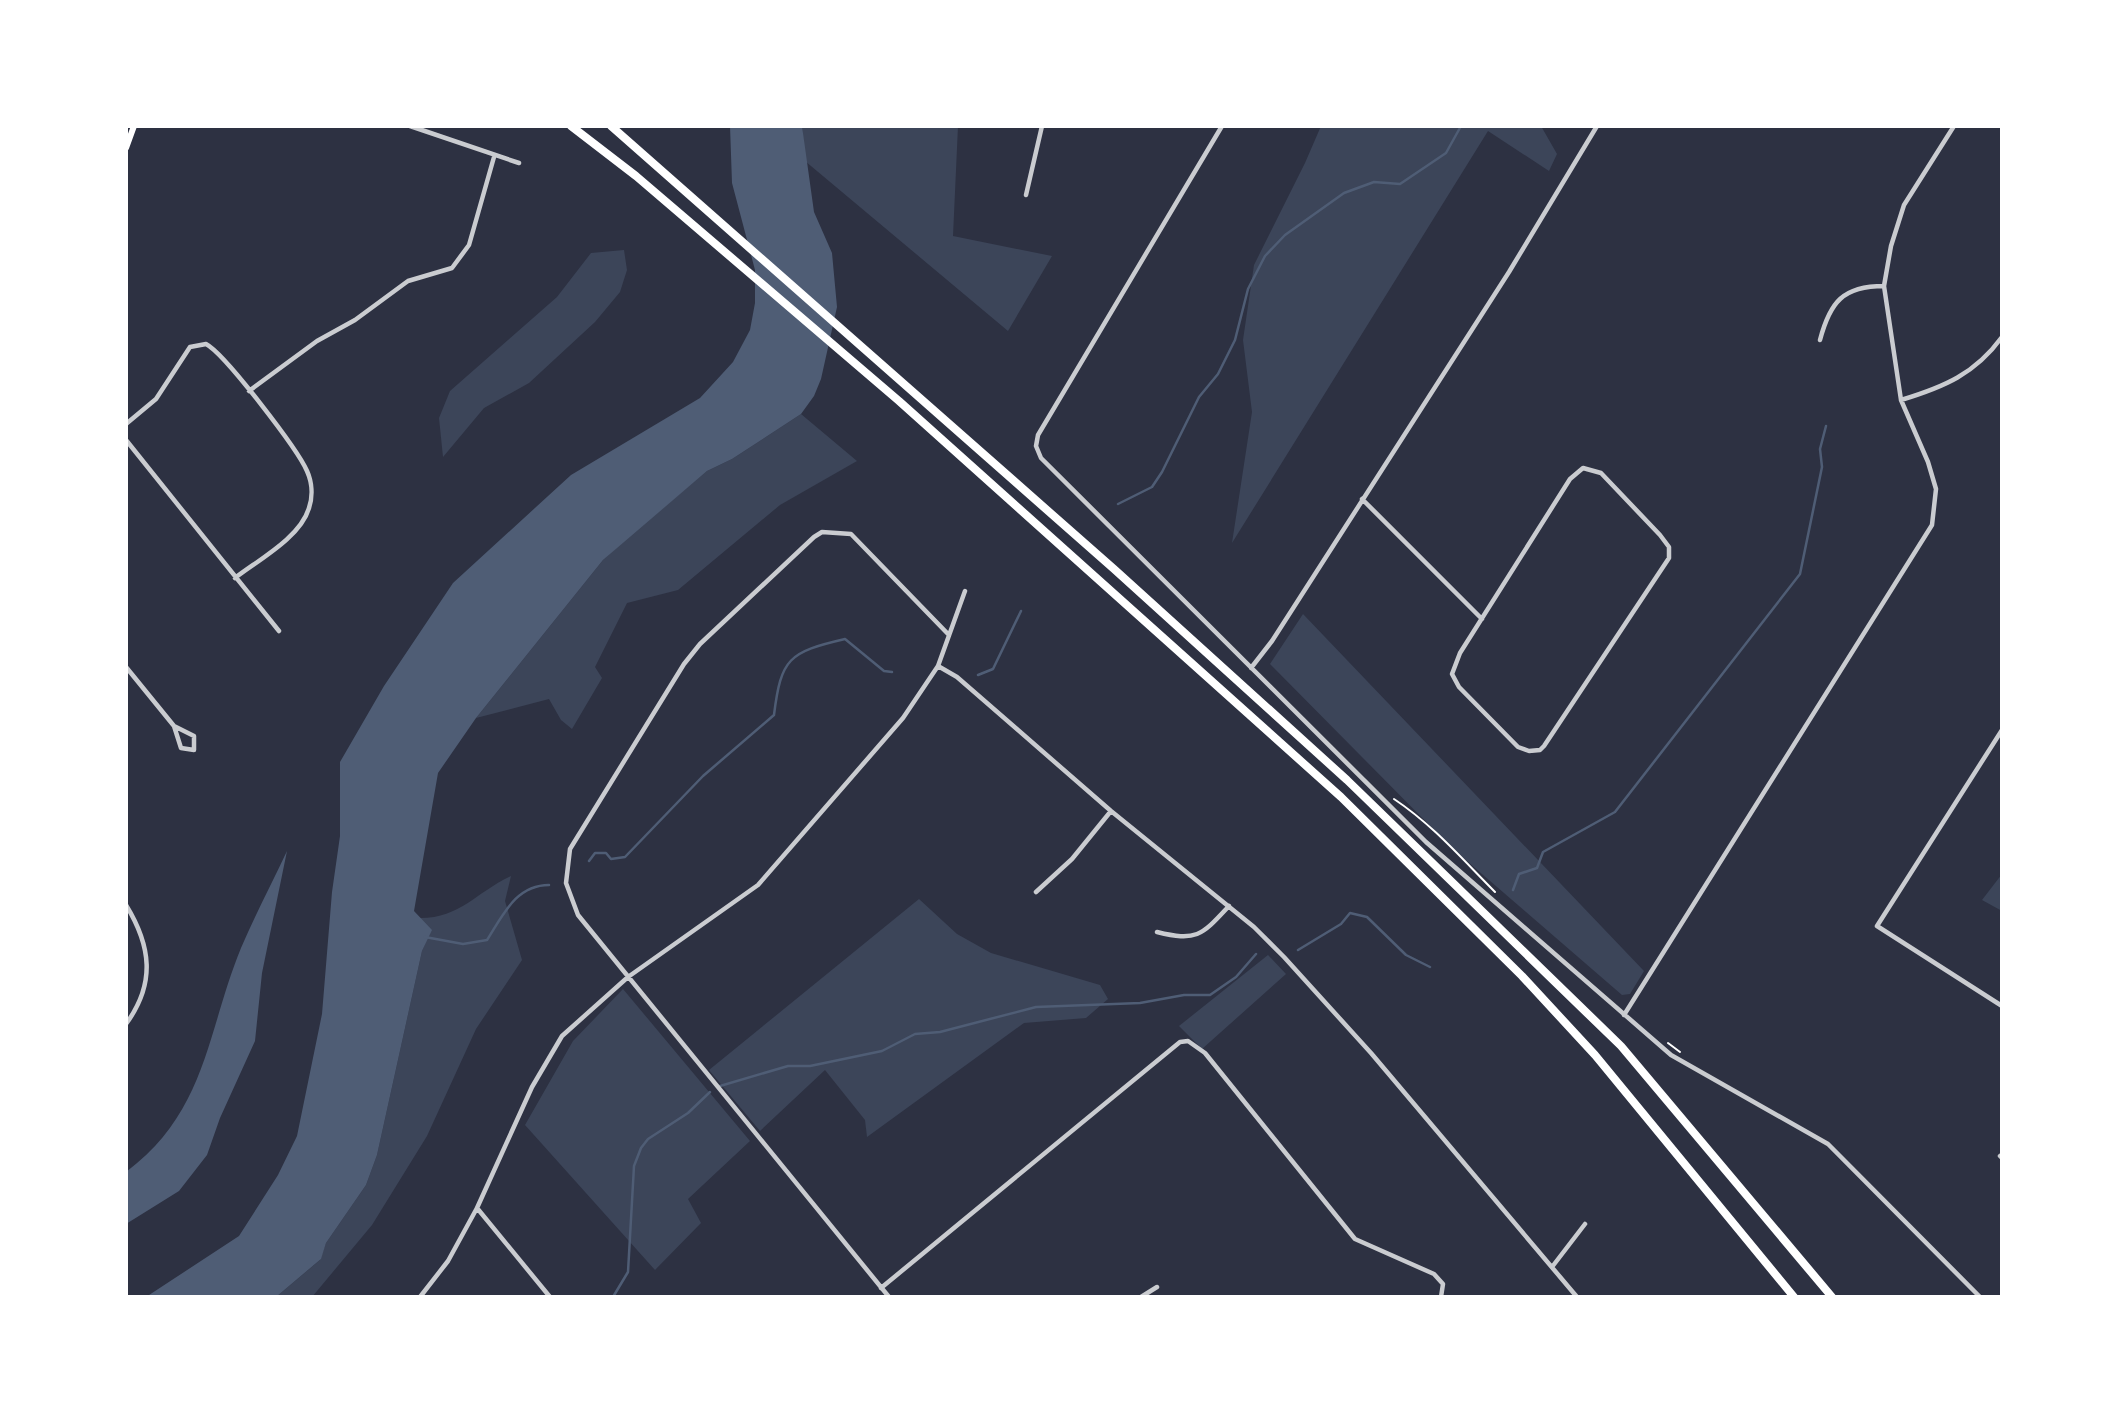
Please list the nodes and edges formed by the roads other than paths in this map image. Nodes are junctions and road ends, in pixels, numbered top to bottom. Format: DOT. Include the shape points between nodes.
graph roads {
  1 [pos="134,126"];
  2 [pos="410,126"];
  3 [pos="571,126"];
  4 [pos="611,126"];
  5 [pos="1042,126"];
  6 [pos="1222,126"];
  7 [pos="1597,126"];
  8 [pos="1954,126"];
  9 [pos="126,148"];
  10 [pos="494,157"];
  11 [pos="519,163"];
  12 [pos="1026,195"];
  13 [pos="1884,286"];
  14 [pos="2002,337"];
  15 [pos="1820,340"];
  16 [pos="249,391"];
  17 [pos="1901,400"];
  18 [pos="126,424"];
  19 [pos="126,440"];
  20 [pos="1362,499"];
  21 [pos="235,578"];
  22 [pos="965,591"];
  23 [pos="1482,620"];
  24 [pos="279,631"];
  25 [pos="948,634"];
  26 [pos="938,666"];
  27 [pos="126,667"];
  28 [pos="1251,668"];
  29 [pos="174,726"];
  30 [pos="2002,730"];
  31 [pos="1111,811"];
  32 [pos="1036,892"];
  33 [pos="126,905"];
  34 [pos="1229,906"];
  35 [pos="1157,932"];
  36 [pos="628,977"];
  37 [pos="2002,1006"];
  38 [pos="1624,1015"];
  39 [pos="126,1024"];
  40 [pos="477,1208"];
  41 [pos="1585,1224"];
  42 [pos="1552,1267"];
  43 [pos="1157,1287"];
  44 [pos="881,1288"];
  45 [pos="1442,1296"];
  46 [pos="420,1297"];
  47 [pos="550,1297"];
  48 [pos="889,1297"];
  49 [pos="1141,1297"];
  50 [pos="1577,1297"];
  51 [pos="1794,1297"];
  52 [pos="1832,1297"];
  53 [pos="1980,1297"];
  1 -- 9 [label="main road"];
  2 -- 10 [label="street"];
  3 -- 51 [label="highway" via="653,190 899,401 1290,748 1522,976 1595,1055"];
  4 -- 52 [label="highway" via="1347,780 1620,1046"];
  5 -- 12 [label="street"];
  6 -- 28 [label="street" via="1038,435 1037,452"];
  7 -- 20 [label="street"];
  8 -- 13 [label="street" via="1904,205"];
  10 -- 11 [label="street"];
  10 -- 16 [label="street" via="470,245 452,268 408,281"];
  13 -- 15 [label="street" via="1863,286 1839,299"];
  13 -- 17 [label="street"];
  14 -- 17 [label="street" via="1970,372"];
  16 -- 18 [label="street" via="211,347 196,344 184,354 156,399"];
  16 -- 21 [label="street" via="306,468 312,493 302,522"];
  17 -- 38 [label="street" via="1936,489 1932,525"];
  19 -- 21 [label="street"];
  20 -- 23 [label="street"];
  20 -- 28 [label="street"];
  21 -- 24 [label="street"];
  22 -- 25 [label="street"];
  23 -- 23 [label="street" via="1452,674 1459,687 1518,747 1540,750 1653,586 1669,558 1669,547 1601,474 1583,468 1570,479"];
  25 -- 26 [label="street"];
  25 -- 36 [label="street" via="851,534 822,532 700,644 671,682 579,832 566,867 566,883 578,915"];
  26 -- 31 [label="street" via="957,677"];
  26 -- 36 [label="street" via="903,718 758,885"];
  27 -- 29 [label="street"];
  28 -- 38 [label="street" via="1426,842"];
  29 -- 29 [label="street" via="181,748 194,750 194,736"];
  30 -- 37 [label="street" via="1877,926"];
  31 -- 32 [label="street" via="1072,859"];
  31 -- 34 [label="street"];
  33 -- 39 [label="street" via="146,945 147,967 144,990"];
  34 -- 35 [label="street" via="1200,934 1180,937"];
  34 -- 42 [label="street" via="1330,1005"];
  36 -- 40 [label="street" via="581,1017 548,1056"];
  36 -- 44 [label="street"];
  38 -- 53 [label="street" via="1691,1069 1828,1144"];
  40 -- 46 [label="street" via="448,1261"];
  40 -- 47 [label="street"];
  41 -- 42 [label="street"];
  42 -- 50 [label="street"];
  43 -- 49 [label="street"];
  44 -- 45 [label="street" via="1180,1042 1188,1041 1205,1053 1355,1239 1434,1274 1443,1284"];
  44 -- 48 [label="street"];
}
